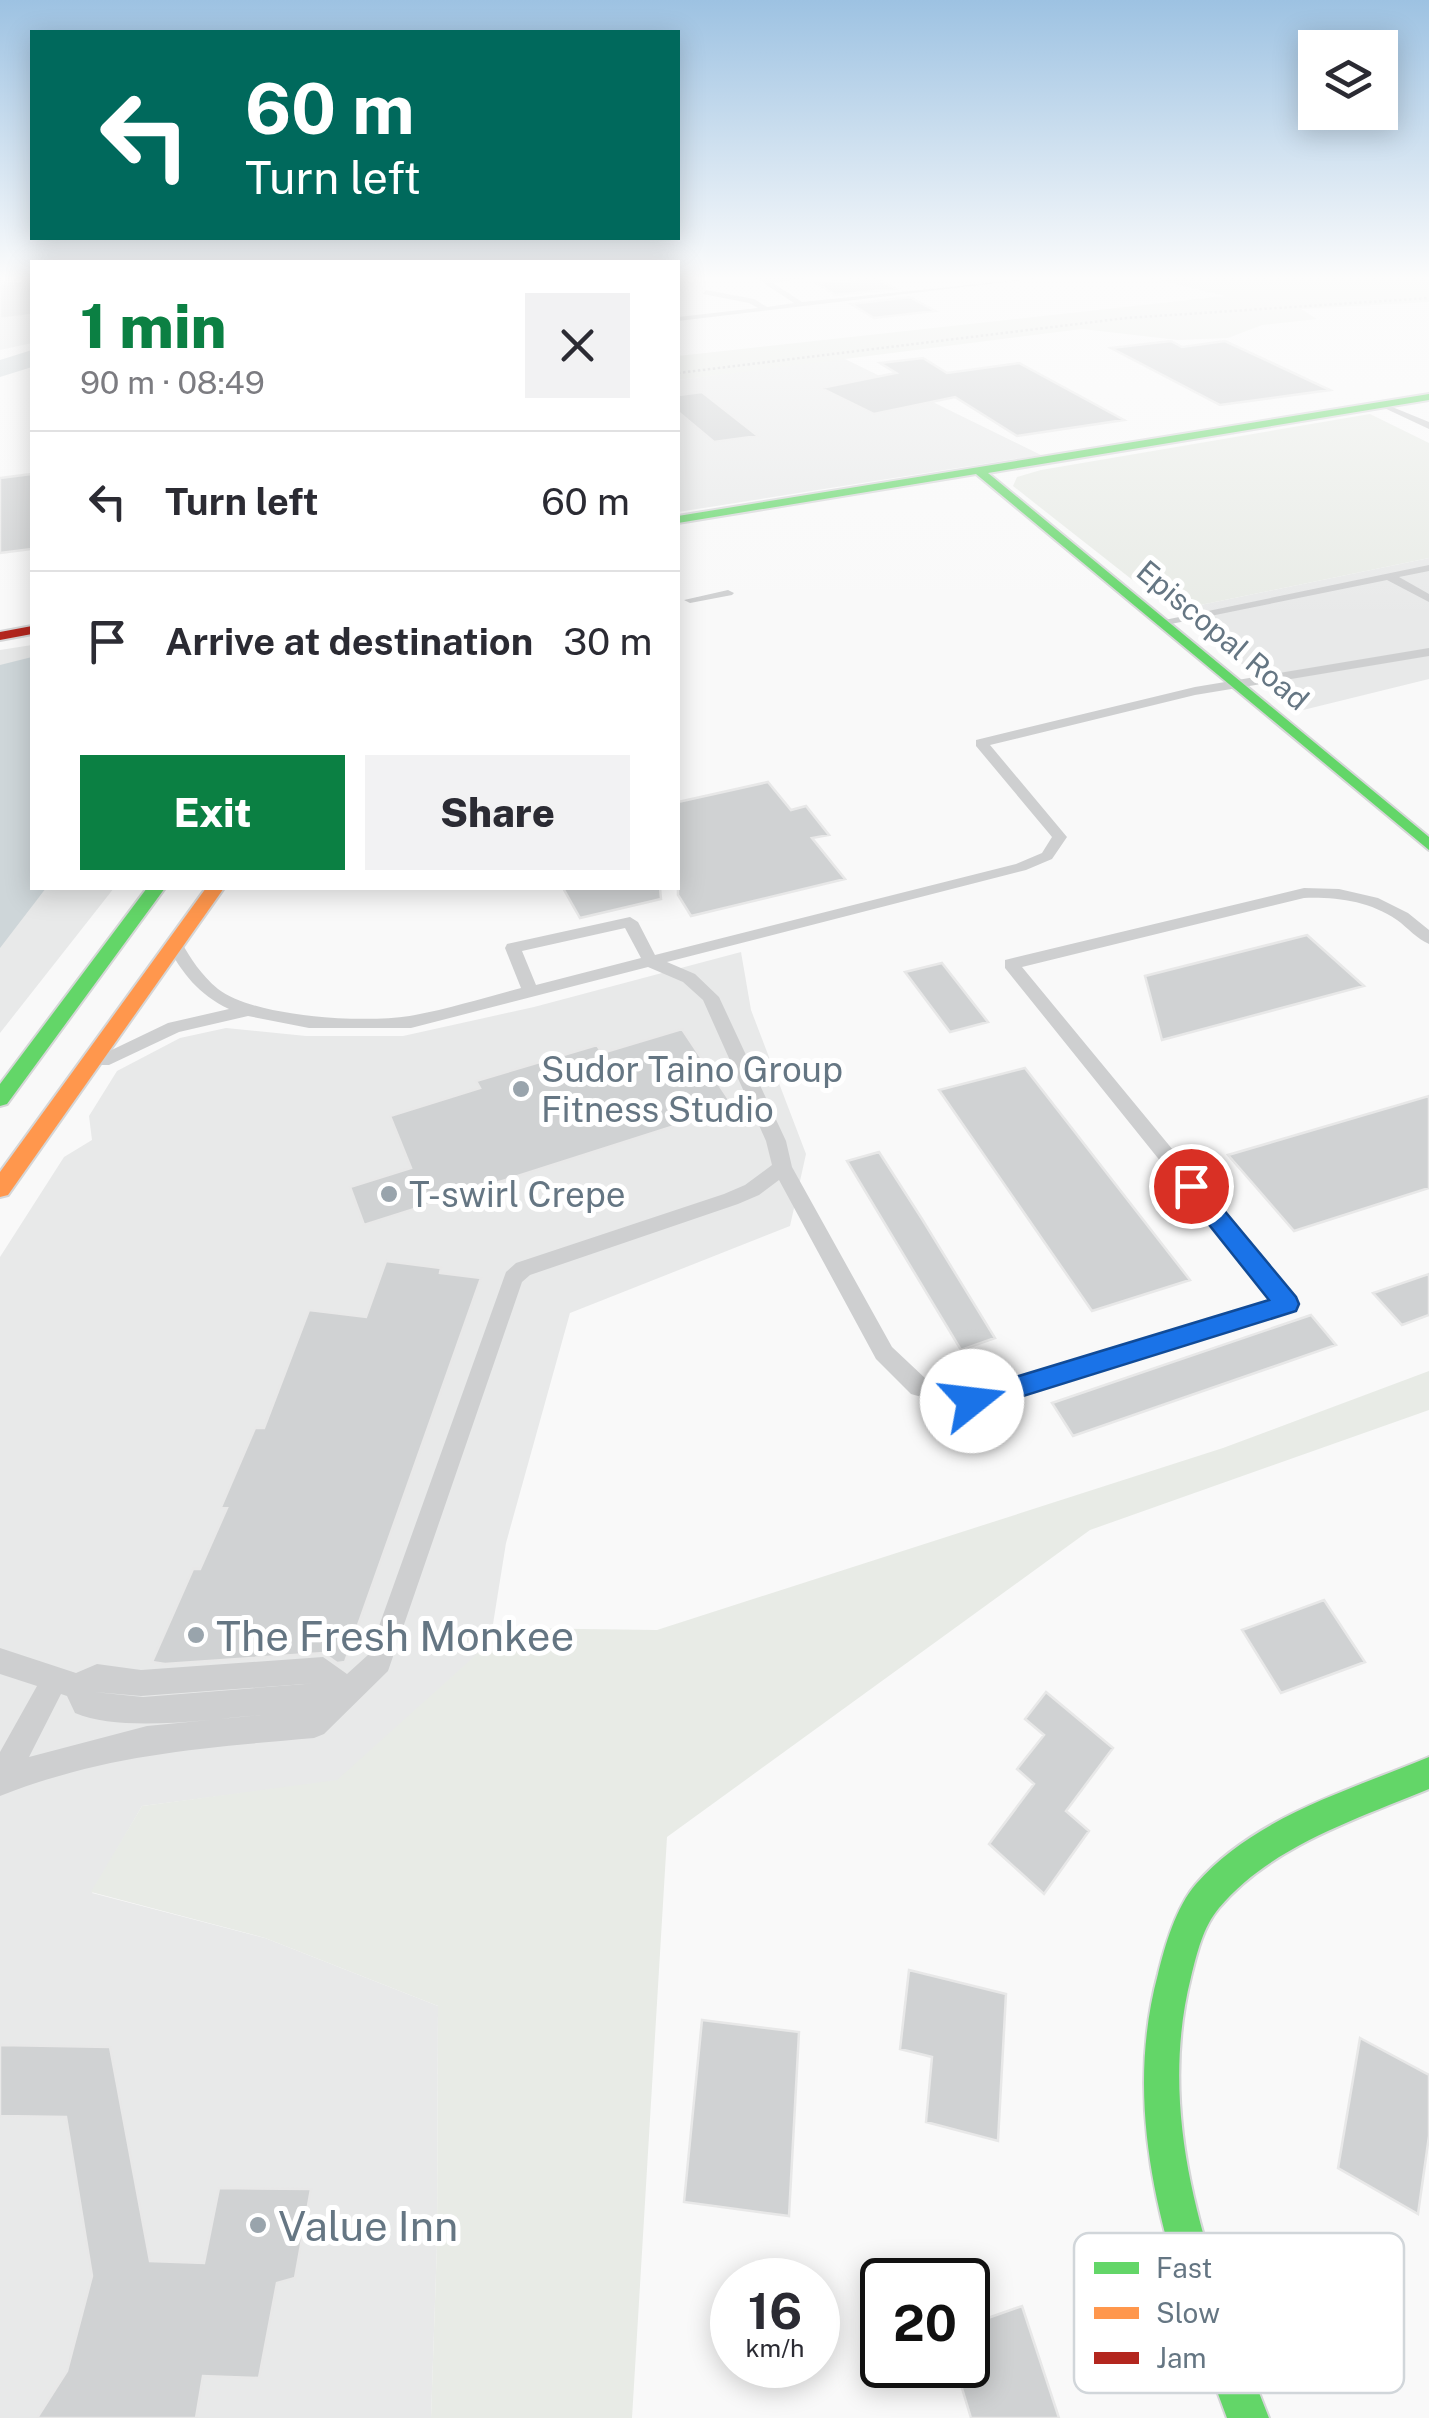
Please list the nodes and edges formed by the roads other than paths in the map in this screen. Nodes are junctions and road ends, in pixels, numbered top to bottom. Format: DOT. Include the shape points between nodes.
graph roads {
  1 [pos="1429,398"];
  2 [pos="1383,404"];
  3 [pos="1429,426"];
  4 [pos="979,471"];
  5 [pos="680,520"];
  6 [pos="1429,568"];
  7 [pos="1388,576"];
  8 [pos="728,593"];
  9 [pos="1429,599"];
  10 [pos="690,600"];
  11 [pos="1161,622"];
  12 [pos="30,630"];
  13 [pos="0,636"];
  14 [pos="1429,652"];
  15 [pos="1236,684"];
  16 [pos="1429,846"];
  17 [pos="155,890"];
  18 [pos="213,890"];
  19 [pos="1429,940"];
  20 [pos="174,944"];
  21 [pos="651,962"];
  22 [pos="531,992"];
  23 [pos="246,1012"];
  24 [pos="84,1072"];
  25 [pos="0,1099"];
  26 [pos="782,1167"];
  27 [pos="0,1189"];
  28 [pos="0,1661"];
  29 [pos="65,1682"];
  30 [pos="348,1692"];
  31 [pos="1429,1773"];
  32 [pos="0,1774"];
  33 [pos="0,1782"];
  34 [pos="1185,2233"];
  35 [pos="1238,2393"];
  36 [pos="1248,2418"];
  1 -- 2 [label="main road"];
  2 -- 3 [label="lane"];
  2 -- 4 [label="main road"];
  4 -- 5 [label="main road"];
  4 -- 11 [label="main road, Episcopal Road"];
  6 -- 7 [label="lane"];
  7 -- 9 [label="lane"];
  7 -- 11 [label="lane"];
  8 -- 10 [label="lane"];
  11 -- 15 [label="main road, Episcopal Road"];
  12 -- 13 [label="main road"];
  14 -- 15 [label="lane"];
  15 -- 16 [label="main road, Episcopal Road"];
  15 -- 21 [label="lane" via="982,743 1060,837 1047,856"];
  17 -- 25 [label="main road"];
  18 -- 20 [label="main road"];
  19 -- 26 [label="lane" via="1390,906 1329,891 1010,964 1287,1304 972,1401 919,1387 884,1353"];
  20 -- 23 [label="lane" via="204,990"];
  20 -- 24 [label="main road"];
  21 -- 22 [label="lane"];
  21 -- 22 [label="lane" via="630,922 513,948"];
  21 -- 26 [label="lane" via="689,978 710,996"];
  22 -- 23 [label="lane" via="410,1022 311,1021"];
  23 -- 24 [label="lane" via="174,1026"];
  24 -- 27 [label="main road"];
  26 -- 30 [label="lane" via="731,1200 523,1269 513,1278 379,1662"];
  28 -- 29 [label="lane"];
  29 -- 30 [label="lane" via="323,1670"];
  29 -- 32 [label="lane"];
  30 -- 33 [label="lane" via="314,1724 147,1740"];
  31 -- 34 [label="main road" via="1275,1842 1208,1895 1173,1963 1159,2062 1168,2173"];
  35 -- 36 [label="main road"];
}
